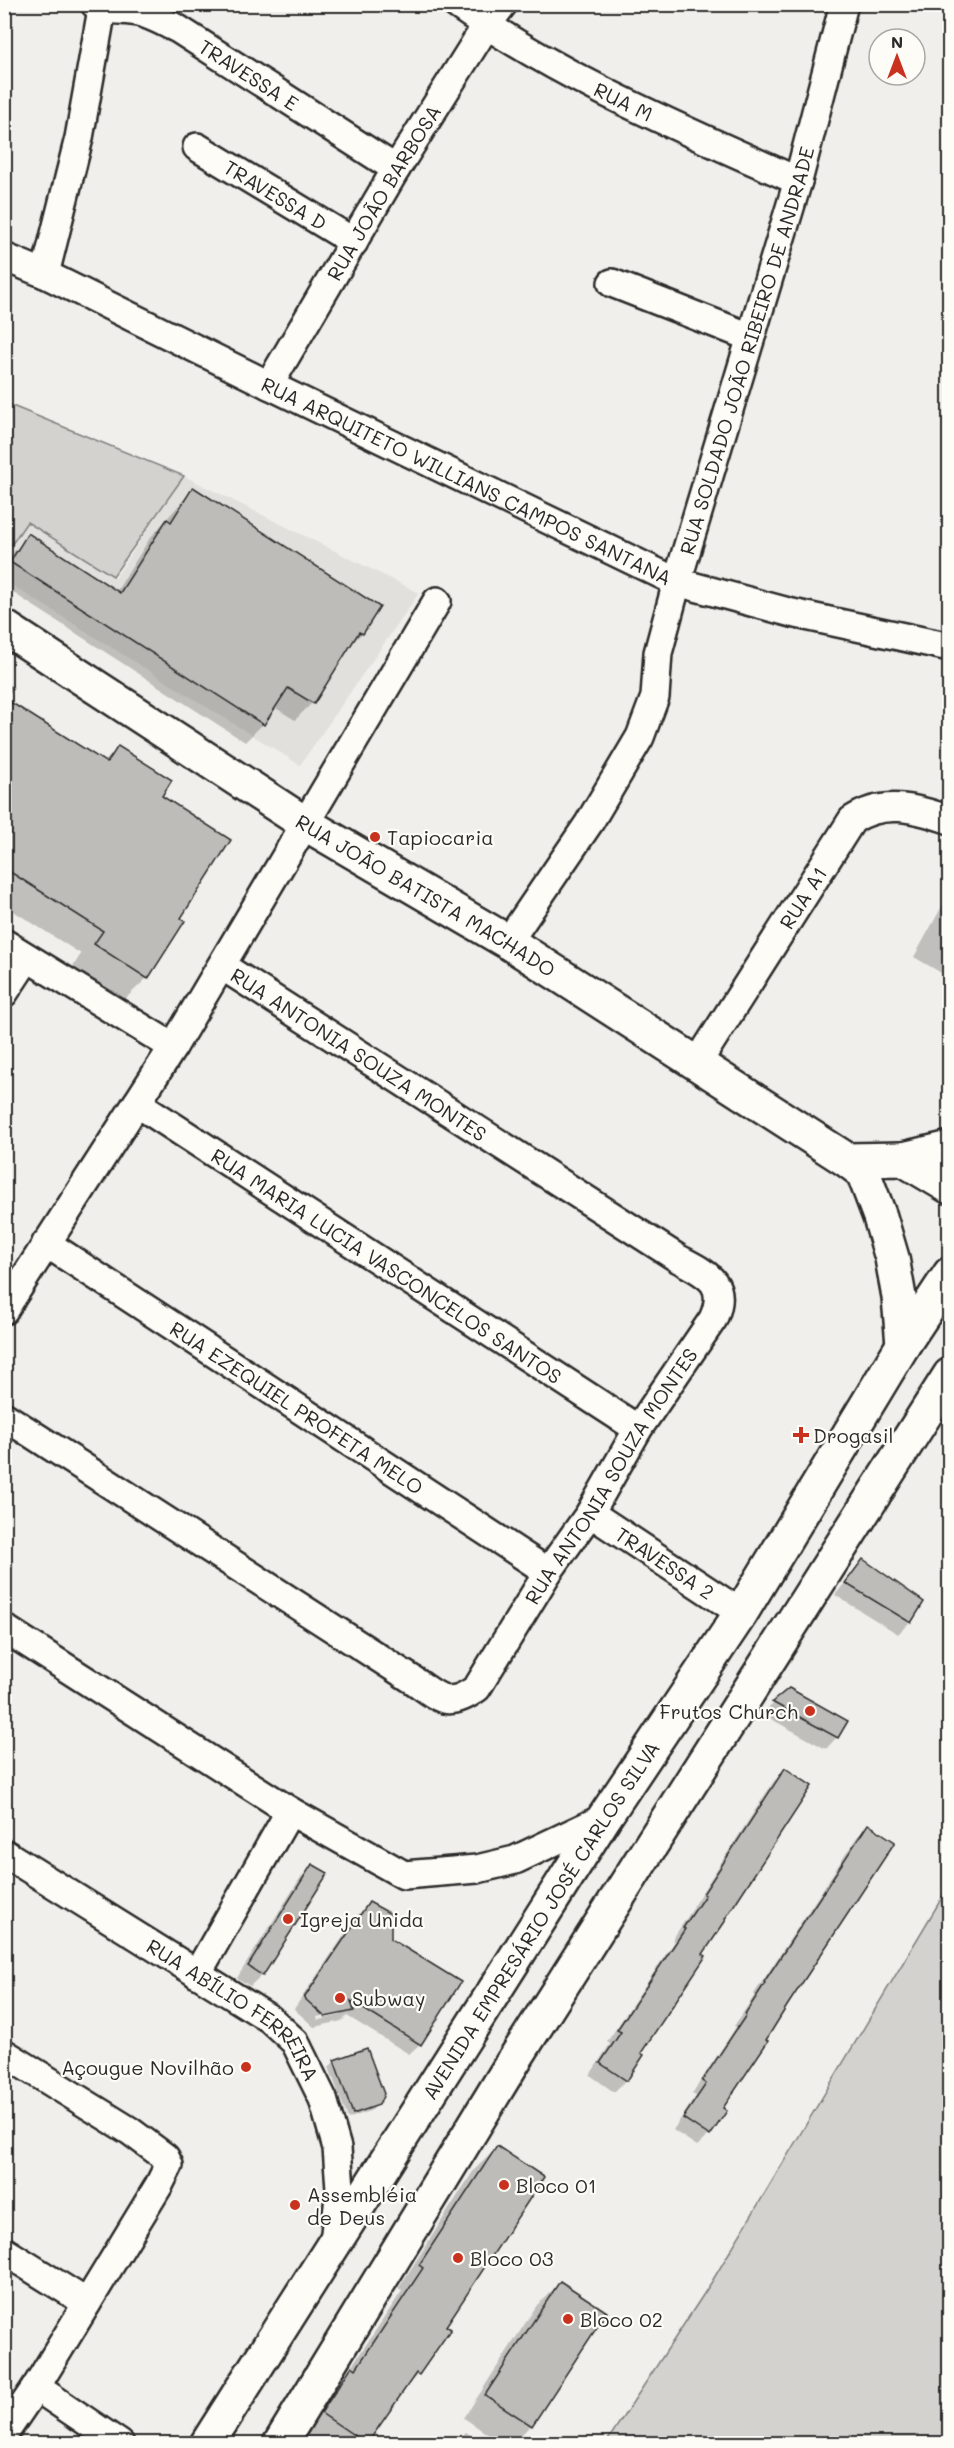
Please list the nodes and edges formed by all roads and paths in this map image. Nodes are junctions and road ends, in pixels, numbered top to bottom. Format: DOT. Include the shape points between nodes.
graph roads {
  1 [pos="456,4"];
  2 [pos="502,4"];
  3 [pos="843,4"];
  4 [pos="101,6"];
  5 [pos="486,26"];
  6 [pos="197,147"];
  7 [pos="396,169"];
  8 [pos="798,181"];
  9 [pos="354,242"];
  10 [pos="4,257"];
  11 [pos="45,274"];
  12 [pos="612,283"];
  13 [pos="750,337"];
  14 [pos="268,385"];
  15 [pos="677,582"];
  16 [pos="437,601"];
  17 [pos="4,627"];
  18 [pos="950,647"];
  19 [pos="950,820"];
  20 [pos="306,824"];
  21 [pos="508,942"];
  22 [pos="4,943"];
  23 [pos="27,958"];
  24 [pos="222,966"];
  25 [pos="4,993"];
  26 [pos="173,1047"];
  27 [pos="698,1062"];
  28 [pos="137,1103"];
  29 [pos="950,1148"];
  30 [pos="903,1159"];
  31 [pos="855,1166"];
  32 [pos="950,1187"];
  33 [pos="46,1243"];
  34 [pos="950,1274"];
  35 [pos="4,1310"];
  36 [pos="903,1346"];
  37 [pos="950,1376"];
  38 [pos="4,1416"];
  39 [pos="638,1429"];
  40 [pos="590,1513"];
  41 [pos="548,1572"];
  42 [pos="741,1613"];
  43 [pos="4,1628"];
  44 [pos="290,1811"];
  45 [pos="604,1818"];
  46 [pos="4,1853"];
  47 [pos="197,1974"];
  48 [pos="4,2053"];
  49 [pos="334,2245"];
  50 [pos="4,2251"];
  51 [pos="87,2302"];
  52 [pos="36,2387"];
  53 [pos="4,2434"];
  54 [pos="120,2444"];
  55 [pos="207,2444"];
  56 [pos="280,2444"];
  1 -- 5 [label="street, RUA M"];
  2 -- 5 [label="street, RUA JOÃO BARBOSA"];
  3 -- 8 [label="street, RUA SOLDADO JOÃO RIBEIRO DE ANDRADE"];
  4 -- 7 [label="street, TRAVESSA E" via="141,12 178,29"];
  4 -- 11 [label="street" via="79,138"];
  5 -- 7 [label="street, RUA JOÃO BARBOSA"];
  5 -- 8 [label="street, RUA M" via="622,101"];
  6 -- 9 [label="street, TRAVESSA D"];
  7 -- 9 [label="street, RUA JOÃO BARBOSA"];
  8 -- 13 [label="street, RUA SOLDADO JOÃO RIBEIRO DE ANDRADE"];
  9 -- 14 [label="street, RUA JOÃO BARBOSA"];
  10 -- 11 [label="street, RUA ARQUITETO WILLIANS CAMPOS SANTANA"];
  11 -- 14 [label="street, RUA ARQUITETO WILLIANS CAMPOS SANTANA"];
  12 -- 13 [label="street"];
  13 -- 15 [label="street, RUA SOLDADO JOÃO RIBEIRO DE ANDRADE"];
  14 -- 15 [label="street, RUA ARQUITETO WILLIANS CAMPOS SANTANA"];
  15 -- 18 [label="street, RUA ARQUITETO WILLIANS CAMPOS SANTANA" via="792,613"];
  15 -- 21 [label="street, RUA SOLDADO JOÃO RIBEIRO DE ANDRADE" via="658,653 655,697 640,737 589,823"];
  16 -- 20 [label="street"];
  17 -- 20 [label="main road, RUA JOÃO BATISTA MACHADO"];
  19 -- 27 [label="street, RUA A1" via="897,807 880,808 852,820"];
  20 -- 21 [label="main road, RUA JOÃO BATISTA MACHADO"];
  20 -- 24 [label="street"];
  21 -- 27 [label="main road, RUA JOÃO BATISTA MACHADO"];
  22 -- 23 [label="street"];
  23 -- 25 [label="street"];
  23 -- 26 [label="street"];
  24 -- 26 [label="street"];
  24 -- 39 [label="street, RUA ANTONIA SOUZA MONTES" via="713,1280 718,1292 713,1319"];
  26 -- 28 [label="street"];
  27 -- 31 [label="main road, RUA JOÃO BATISTA MACHADO"];
  28 -- 33 [label="street"];
  28 -- 39 [label="street, RUA MARIA LUCIA VASCONCELOS SANTOS"];
  29 -- 30 [label="main road"];
  30 -- 31 [label="main road"];
  30 -- 32 [label="main road"];
  31 -- 36 [label="main road" via="880,1217 892,1258"];
  33 -- 35 [label="street"];
  33 -- 41 [label="street, RUA EZEQUIEL PROFETA MELO"];
  34 -- 36 [label="main road, AVENIDA EMPRESÁRIO JOSÉ CARLOS SILVA"];
  36 -- 42 [label="main road, AVENIDA EMPRESÁRIO JOSÉ CARLOS SILVA"];
  37 -- 56 [label="main road" via="519,2052"];
  38 -- 41 [label="street, RUA ANTONIA SOUZA MONTES" via="440,1698 452,1702 477,1688"];
  39 -- 40 [label="street, RUA ANTONIA SOUZA MONTES"];
  40 -- 41 [label="street, RUA ANTONIA SOUZA MONTES"];
  40 -- 42 [label="street, TRAVESSA 2"];
  42 -- 45 [label="main road, AVENIDA EMPRESÁRIO JOSÉ CARLOS SILVA"];
  43 -- 44 [label="street"];
  44 -- 45 [label="street" via="404,1875 477,1869 516,1860"];
  44 -- 47 [label="street"];
  45 -- 49 [label="main road, AVENIDA EMPRESÁRIO JOSÉ CARLOS SILVA"];
  46 -- 47 [label="street, RUA ABÍLIO FERREIRA"];
  47 -- 49 [label="street, RUA ABÍLIO FERREIRA" via="270,2019 295,2042 324,2099 337,2148 340,2188"];
  48 -- 51 [label="street" via="130,2132 168,2161 166,2173"];
  49 -- 55 [label="main road, AVENIDA EMPRESÁRIO JOSÉ CARLOS SILVA"];
  50 -- 51 [label="street"];
  51 -- 52 [label="street"];
  52 -- 53 [label="street"];
  52 -- 54 [label="street"];
}
